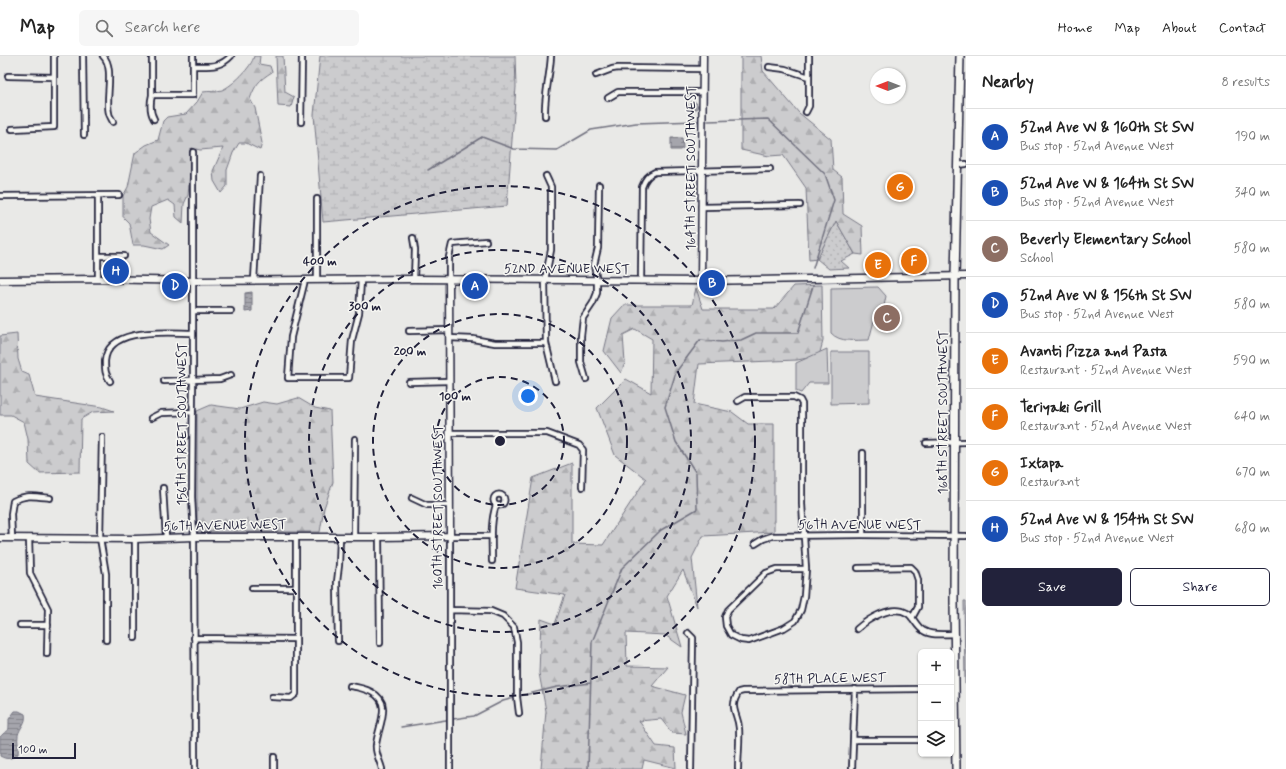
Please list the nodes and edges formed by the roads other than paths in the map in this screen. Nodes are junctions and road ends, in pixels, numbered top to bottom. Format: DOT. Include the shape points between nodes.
graph roads {
  1 [pos="54,56"];
  2 [pos="82,56"];
  3 [pos="103,56"];
  4 [pos="152,56"];
  5 [pos="193,56"];
  6 [pos="231,56"];
  7 [pos="302,56"];
  8 [pos="551,56"];
  9 [pos="703,56"];
  10 [pos="809,56"];
  11 [pos="960,56"];
  12 [pos="193,66"];
  13 [pos="769,68"];
  14 [pos="703,69"];
  15 [pos="596,75"];
  16 [pos="8,76"];
  17 [pos="54,77"];
  18 [pos="809,77"];
  19 [pos="702,92"];
  20 [pos="152,95"];
  21 [pos="608,98"];
  22 [pos="806,112"];
  23 [pos="545,116"];
  24 [pos="154,119"];
  25 [pos="113,122"];
  26 [pos="301,122"];
  27 [pos="12,129"];
  28 [pos="84,135"];
  29 [pos="193,152"];
  30 [pos="958,164"];
  31 [pos="966,164"];
  32 [pos="770,169"];
  33 [pos="702,171"];
  34 [pos="260,176"];
  35 [pos="546,176"];
  36 [pos="599,185"];
  37 [pos="119,195"];
  38 [pos="0,196"];
  39 [pos="98,196"];
  40 [pos="317,199"];
  41 [pos="800,205"];
  42 [pos="701,207"];
  43 [pos="413,238"];
  44 [pos="486,241"];
  45 [pos="98,256"];
  46 [pos="124,256"];
  47 [pos="966,276"];
  48 [pos="955,277"];
  49 [pos="98,279"];
  50 [pos="414,279"];
  51 [pos="449,279"];
  52 [pos="0,280"];
  53 [pos="254,280"];
  54 [pos="305,280"];
  55 [pos="317,280"];
  56 [pos="362,280"];
  57 [pos="546,280"];
  58 [pos="193,281"];
  59 [pos="597,281"];
  60 [pos="641,281"];
  61 [pos="701,281"];
  62 [pos="193,311"];
  63 [pos="231,311"];
  64 [pos="449,330"];
  65 [pos="409,331"];
  66 [pos="193,333"];
  67 [pos="449,338"];
  68 [pos="546,342"];
  69 [pos="231,375"];
  70 [pos="586,379"];
  71 [pos="193,380"];
  72 [pos="110,381"];
  73 [pos="164,381"];
  74 [pos="555,381"];
  75 [pos="409,382"];
  76 [pos="449,382"];
  77 [pos="738,401"];
  78 [pos="193,412"];
  79 [pos="151,418"];
  80 [pos="449,432"];
  81 [pos="102,438"];
  82 [pos="355,439"];
  83 [pos="966,442"];
  84 [pos="926,443"];
  85 [pos="955,443"];
  86 [pos="863,453"];
  87 [pos="582,487"];
  88 [pos="164,488"];
  89 [pos="50,498"];
  90 [pos="412,498"];
  91 [pos="496,504"];
  92 [pos="450,505"];
  93 [pos="863,535"];
  94 [pos="450,536"];
  95 [pos="492,536"];
  96 [pos="805,536"];
  97 [pos="954,536"];
  98 [pos="966,536"];
  99 [pos="194,537"];
  100 [pos="296,537"];
  101 [pos="340,537"];
  102 [pos="354,537"];
  103 [pos="379,537"];
  104 [pos="0,538"];
  105 [pos="12,538"];
  106 [pos="29,538"];
  107 [pos="100,538"];
  108 [pos="166,538"];
  109 [pos="135,539"];
  110 [pos="755,544"];
  111 [pos="492,561"];
  112 [pos="858,568"];
  113 [pos="806,569"];
  114 [pos="252,588"];
  115 [pos="295,588"];
  116 [pos="450,610"];
  117 [pos="912,618"];
  118 [pos="48,624"];
  119 [pos="20,625"];
  120 [pos="857,629"];
  121 [pos="688,633"];
  122 [pos="954,634"];
  123 [pos="135,638"];
  124 [pos="194,638"];
  125 [pos="295,639"];
  126 [pos="106,640"];
  127 [pos="338,641"];
  128 [pos="380,643"];
  129 [pos="47,654"];
  130 [pos="953,685"];
  131 [pos="350,686"];
  132 [pos="855,689"];
  133 [pos="918,689"];
  134 [pos="272,697"];
  135 [pos="519,713"];
  136 [pos="954,716"];
  137 [pos="853,740"];
  138 [pos="918,740"];
  139 [pos="274,757"];
  140 [pos="195,769"];
  141 [pos="274,769"];
  142 [pos="382,769"];
  143 [pos="450,769"];
  144 [pos="691,769"];
  145 [pos="738,769"];
  146 [pos="852,769"];
  147 [pos="956,769"];
  1 -- 17 [label="street"];
  2 -- 28 [label="street"];
  3 -- 25 [label="street" via="108,68 108,113"];
  4 -- 20 [label="street"];
  5 -- 12 [label="street"];
  6 -- 12 [label="street" via="218,65"];
  7 -- 26 [label="street"];
  8 -- 23 [label="street" via="544,104"];
  9 -- 14 [label="street, 164TH STREET SOUTHWEST"];
  10 -- 18 [label="street"];
  11 -- 30 [label="main road, 168TH STREET SOUTHWEST"];
  12 -- 20 [label="street" via="193,95"];
  13 -- 18 [label="street" via="785,69"];
  14 -- 15 [label="street" via="618,68"];
  14 -- 19 [label="street, 164TH STREET SOUTHWEST"];
  16 -- 17 [label="street"];
  17 -- 27 [label="street" via="54,127"];
  18 -- 22 [label="street" via="809,106"];
  19 -- 21 [label="street" via="618,92"];
  19 -- 33 [label="street, 164TH STREET SOUTHWEST"];
  20 -- 24 [label="street" via="151,113"];
  29 -- 58 [label="street, 156TH STREET SOUTHWEST"];
  30 -- 31 [label="street"];
  30 -- 48 [label="main road, 168TH STREET SOUTHWEST"];
  32 -- 33 [label="street"];
  33 -- 42 [label="street, 164TH STREET SOUTHWEST"];
  33 -- 60 [label="street" via="655,172 644,180"];
  34 -- 53 [label="street"];
  35 -- 57 [label="street" via="551,187 551,250"];
  36 -- 59 [label="street" via="598,248 594,265"];
  37 -- 39 [label="street"];
  38 -- 39 [label="street"];
  39 -- 45 [label="street"];
  40 -- 55 [label="street"];
  41 -- 42 [label="street"];
  42 -- 61 [label="street, 164TH STREET SOUTHWEST"];
  43 -- 50 [label="street"];
  44 -- 51 [label="street, 160TH STREET SOUTHWEST" via="452,244"];
  45 -- 46 [label="street"];
  45 -- 49 [label="street"];
  47 -- 48 [label="street, 52ND AVENUE WEST"];
  48 -- 61 [label="street, 52ND AVENUE WEST"];
  48 -- 85 [label="main road, 168TH STREET SOUTHWEST"];
  49 -- 52 [label="street, 52ND AVENUE WEST"];
  49 -- 58 [label="street, 52ND AVENUE WEST"];
  50 -- 51 [label="street, 52ND AVENUE WEST"];
  50 -- 56 [label="street, 52ND AVENUE WEST"];
  51 -- 57 [label="street, 52ND AVENUE WEST"];
  51 -- 64 [label="street, 160TH STREET SOUTHWEST"];
  53 -- 54 [label="street, 52ND AVENUE WEST"];
  53 -- 58 [label="street, 52ND AVENUE WEST"];
  54 -- 55 [label="street, 52ND AVENUE WEST"];
  54 -- 56 [label="street" via="291,337 288,378 349,378 352,340 359,313"];
  55 -- 56 [label="street, 52ND AVENUE WEST"];
  57 -- 59 [label="street, 52ND AVENUE WEST"];
  57 -- 68 [label="street"];
  58 -- 62 [label="street, 156TH STREET SOUTHWEST"];
  59 -- 60 [label="street, 52ND AVENUE WEST"];
  59 -- 70 [label="street" via="597,293 583,318 581,362"];
  60 -- 61 [label="street, 52ND AVENUE WEST"];
  62 -- 63 [label="street"];
  62 -- 66 [label="street, 156TH STREET SOUTHWEST"];
  64 -- 65 [label="street"];
  64 -- 67 [label="street, 160TH STREET SOUTHWEST"];
  66 -- 71 [label="street, 156TH STREET SOUTHWEST"];
  66 -- 72 [label="street" via="136,334 116,342 106,354 105,372"];
  67 -- 68 [label="street" via="495,343"];
  67 -- 76 [label="street, 160TH STREET SOUTHWEST"];
  68 -- 74 [label="street"];
  69 -- 71 [label="street" via="220,379"];
  71 -- 73 [label="street"];
  71 -- 78 [label="street, 156TH STREET SOUTHWEST"];
  75 -- 76 [label="street"];
  76 -- 80 [label="street, 160TH STREET SOUTHWEST"];
  77 -- 96 [label="street" via="745,398 794,397 802,404 802,504"];
  78 -- 79 [label="street" via="161,412"];
  78 -- 99 [label="street, 156TH STREET SOUTHWEST"];
  80 -- 87 [label="street" via="547,433 579,445 583,450"];
  80 -- 92 [label="street, 160TH STREET SOUTHWEST"];
  81 -- 107 [label="street"];
  82 -- 102 [label="street"];
  83 -- 85 [label="street"];
  84 -- 85 [label="street"];
  85 -- 97 [label="main road, 168TH STREET SOUTHWEST"];
  86 -- 93 [label="street"];
  88 -- 108 [label="street"];
  89 -- 105 [label="street" via="24,496 13,501"];
  90 -- 92 [label="street" via="427,505"];
  91 -- 95 [label="street"];
  92 -- 94 [label="street, 160TH STREET SOUTHWEST"];
  93 -- 96 [label="street, 56TH AVENUE WEST"];
  93 -- 97 [label="street, 56TH AVENUE WEST"];
  94 -- 95 [label="street"];
  94 -- 103 [label="street, 56TH AVENUE WEST"];
  94 -- 116 [label="street, 160TH STREET SOUTHWEST"];
  95 -- 111 [label="street"];
  96 -- 110 [label="street, 56TH AVENUE WEST" via="772,536"];
  96 -- 113 [label="street"];
  97 -- 98 [label="street, 56TH AVENUE WEST"];
  97 -- 122 [label="main road, 168TH STREET SOUTHWEST"];
  99 -- 100 [label="street, 56TH AVENUE WEST"];
  99 -- 108 [label="street, 56TH AVENUE WEST"];
  99 -- 124 [label="street, 156TH STREET SOUTHWEST"];
  100 -- 101 [label="street, 56TH AVENUE WEST"];
  100 -- 115 [label="street"];
  101 -- 102 [label="street, 56TH AVENUE WEST"];
  101 -- 127 [label="street" via="337,582"];
  102 -- 103 [label="street, 56TH AVENUE WEST"];
  103 -- 128 [label="street"];
  104 -- 105 [label="street, 56TH AVENUE WEST"];
  105 -- 106 [label="street, 56TH AVENUE WEST"];
  106 -- 107 [label="street, 56TH AVENUE WEST"];
  106 -- 118 [label="street" via="30,573 48,609"];
  107 -- 109 [label="street, 56TH AVENUE WEST"];
  107 -- 126 [label="street" via="106,574"];
  108 -- 109 [label="street, 56TH AVENUE WEST"];
  109 -- 123 [label="street"];
  112 -- 117 [label="street" via="911,567 916,571 918,600"];
  113 -- 113 [label="street" via="804,596 795,622 750,640 741,640 731,635 726,626 725,617 728,610 766,573"];
  114 -- 115 [label="street"];
  115 -- 125 [label="street"];
  116 -- 135 [label="street" via="491,611 503,616 514,628 517,642"];
  116 -- 143 [label="street, 160TH STREET SOUTHWEST"];
  117 -- 120 [label="street" via="907,613 889,611 874,616"];
  117 -- 122 [label="street" via="924,632"];
  118 -- 119 [label="street"];
  118 -- 129 [label="street"];
  121 -- 144 [label="street" via="693,638"];
  122 -- 130 [label="main road, 168TH STREET SOUTHWEST"];
  124 -- 125 [label="street"];
  124 -- 140 [label="street, 156TH STREET SOUTHWEST"];
  125 -- 134 [label="street" via="296,694 291,698"];
  131 -- 142 [label="street" via="362,687 376,694 381,700 383,709 376,746"];
  132 -- 133 [label="street, 58TH PLACE WEST"];
  132 -- 137 [label="street"];
  132 -- 145 [label="street, 58TH PLACE WEST" via="739,692 734,711 739,726"];
  136 -- 147 [label="main road, 168TH STREET SOUTHWEST"];
  137 -- 138 [label="street"];
  137 -- 146 [label="street"];
  139 -- 141 [label="street"];
}
